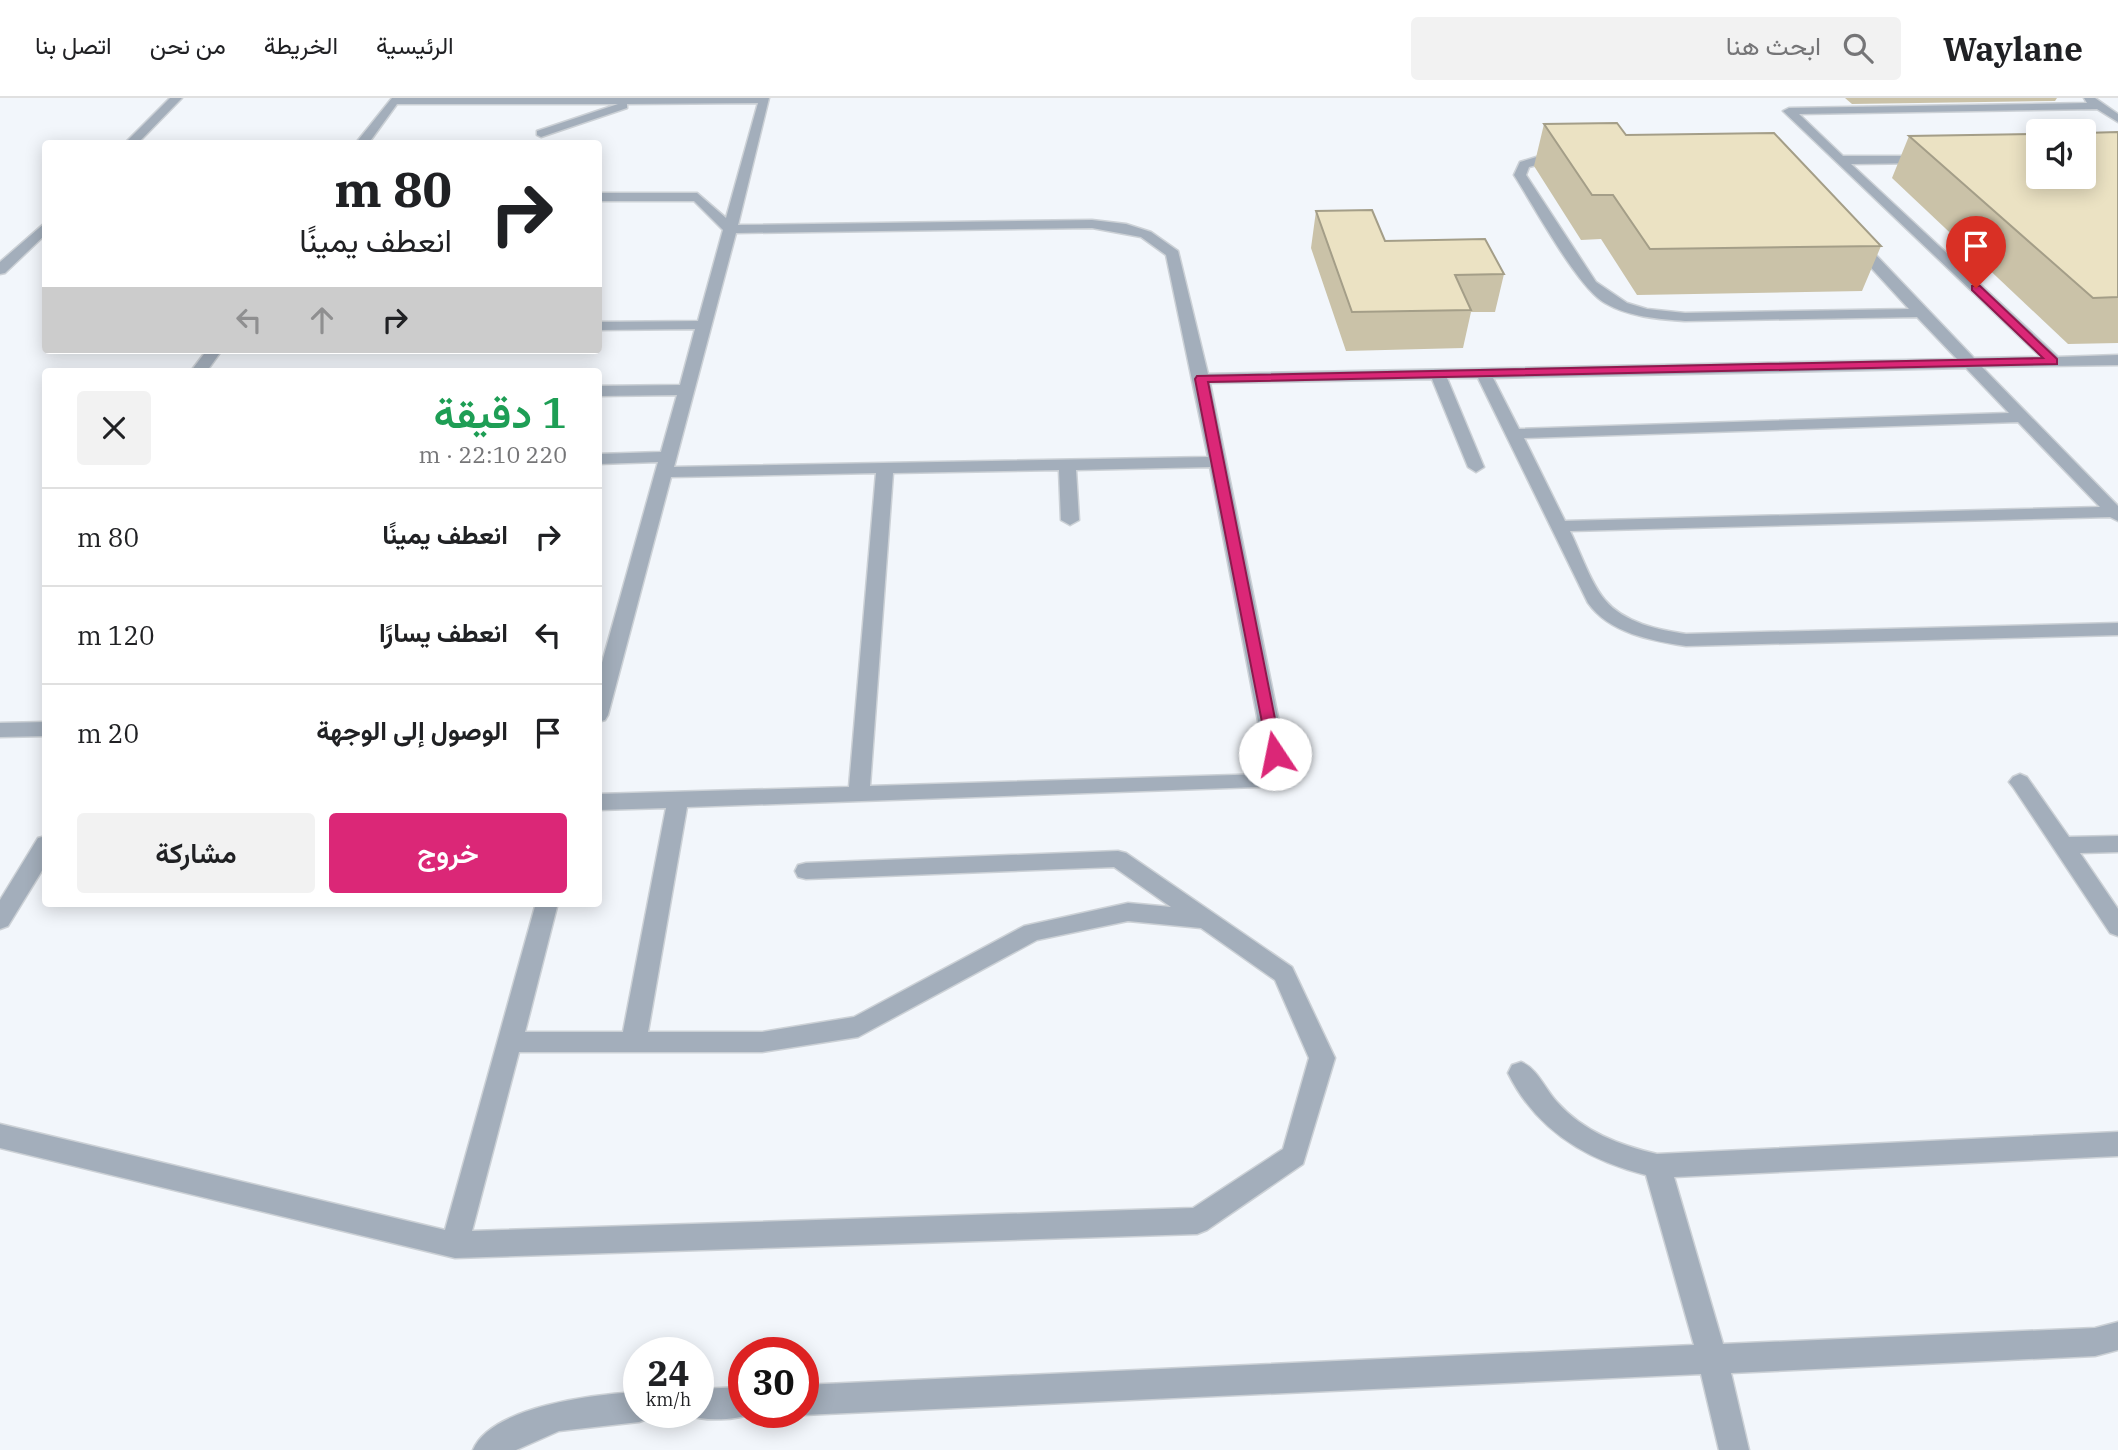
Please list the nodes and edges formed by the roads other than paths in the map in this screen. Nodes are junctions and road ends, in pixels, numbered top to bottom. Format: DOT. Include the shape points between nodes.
graph roads {
  1 [pos="176,98"];
  2 [pos="2088,98"];
  3 [pos="641,100"];
  4 [pos="2100,106"];
  5 [pos="2118,119"];
  6 [pos="541,133"];
  7 [pos="134,140"];
  8 [pos="364,140"];
  9 [pos="1946,158"];
  10 [pos="1840,160"];
  11 [pos="602,197"];
  12 [pos="730,229"];
  13 [pos="42,230"];
  14 [pos="0,270"];
  15 [pos="1921,313"];
  16 [pos="705,324"];
  17 [pos="602,326"];
  18 [pos="212,354"];
  19 [pos="2118,360"];
  20 [pos="2053,361"];
  21 [pos="1967,363"];
  22 [pos="201,368"];
  23 [pos="1483,373"];
  24 [pos="1438,374"];
  25 [pos="1201,379"];
  26 [pos="687,390"];
  27 [pos="602,391"];
  28 [pos="2020,417"];
  29 [pos="1513,434"];
  30 [pos="602,459"];
  31 [pos="1217,462"];
  32 [pos="667,465"];
  33 [pos="1067,465"];
  34 [pos="1476,467"];
  35 [pos="885,468"];
  36 [pos="2116,514"];
  37 [pos="1070,520"];
  38 [pos="1559,526"];
  39 [pos="2118,629"];
  40 [pos="602,701"];
  41 [pos="42,729"];
  42 [pos="0,730"];
  43 [pos="2020,782"];
  44 [pos="859,794"];
  45 [pos="678,800"];
  46 [pos="602,802"];
  47 [pos="2118,844"];
  48 [pos="2063,845"];
  49 [pos="42,851"];
  50 [pos="806,871"];
  51 [pos="546,907"];
  52 [pos="0,920"];
  53 [pos="1206,920"];
  54 [pos="2118,928"];
  55 [pos="634,1040"];
  56 [pos="510,1042"];
  57 [pos="1521,1073"];
  58 [pos="0,1136"];
  59 [pos="2118,1144"];
  60 [pos="1657,1166"];
  61 [pos="455,1245"];
  62 [pos="2118,1336"];
  63 [pos="1713,1360"];
  64 [pos="819,1399"];
  65 [pos="623,1408"];
  66 [pos="488,1450"];
  67 [pos="1734,1450"];
  1 -- 7 [label="street"];
  2 -- 4 [label="street"];
  3 -- 6 [label="street"];
  3 -- 8 [label="street" via="394,102"];
  3 -- 12 [label="street" via="765,100"];
  4 -- 5 [label="street"];
  4 -- 10 [label="street" via="1786,108"];
  9 -- 10 [label="street"];
  10 -- 20 [label="street"];
  11 -- 12 [label="street" via="697,197"];
  12 -- 16 [label="street"];
  12 -- 25 [label="street" via="1130,227 1160,239 1173,254"];
  13 -- 14 [label="street"];
  15 -- 15 [label="street" via="1790,172 1769,162 1726,154 1555,158 1520,170 1521,180 1591,285 1621,306 1685,317"];
  15 -- 21 [label="street"];
  16 -- 17 [label="street"];
  16 -- 26 [label="street"];
  18 -- 22 [label="street"];
  19 -- 20 [label="street"];
  20 -- 21 [label="street"];
  21 -- 23 [label="street"];
  21 -- 28 [label="street"];
  23 -- 24 [label="street"];
  23 -- 29 [label="street"];
  24 -- 25 [label="street"];
  24 -- 34 [label="street"];
  25 -- 31 [label="street"];
  26 -- 27 [label="street"];
  26 -- 32 [label="street"];
  28 -- 29 [label="street"];
  28 -- 36 [label="street"];
  29 -- 38 [label="street"];
  30 -- 32 [label="street"];
  31 -- 33 [label="street"];
  31 -- 44 [label="street" via="1280,781"];
  32 -- 35 [label="street"];
  32 -- 40 [label="street"];
  33 -- 35 [label="street"];
  33 -- 37 [label="street"];
  35 -- 44 [label="street"];
  36 -- 38 [label="street"];
  38 -- 39 [label="street" via="1597,603 1609,614 1643,632 1686,640"];
  41 -- 42 [label="street"];
  43 -- 48 [label="street"];
  44 -- 45 [label="street"];
  45 -- 46 [label="street"];
  45 -- 55 [label="street"];
  47 -- 48 [label="street"];
  48 -- 54 [label="street"];
  49 -- 52 [label="street"];
  50 -- 53 [label="street" via="1118,859"];
  51 -- 56 [label="street"];
  53 -- 55 [label="street" via="1128,912 1032,932 858,1027 762,1042"];
  53 -- 61 [label="street" via="1284,974 1322,1058 1294,1156 1197,1221"];
  55 -- 56 [label="street"];
  56 -- 61 [label="street"];
  57 -- 60 [label="street" via="1558,1123 1588,1144"];
  58 -- 61 [label="street"];
  59 -- 60 [label="street"];
  60 -- 63 [label="street"];
  62 -- 63 [label="street" via="2095,1342"];
  63 -- 64 [label="street"];
  63 -- 67 [label="street"];
  65 -- 66 [label="street" via="550,1417 516,1431"];
}
